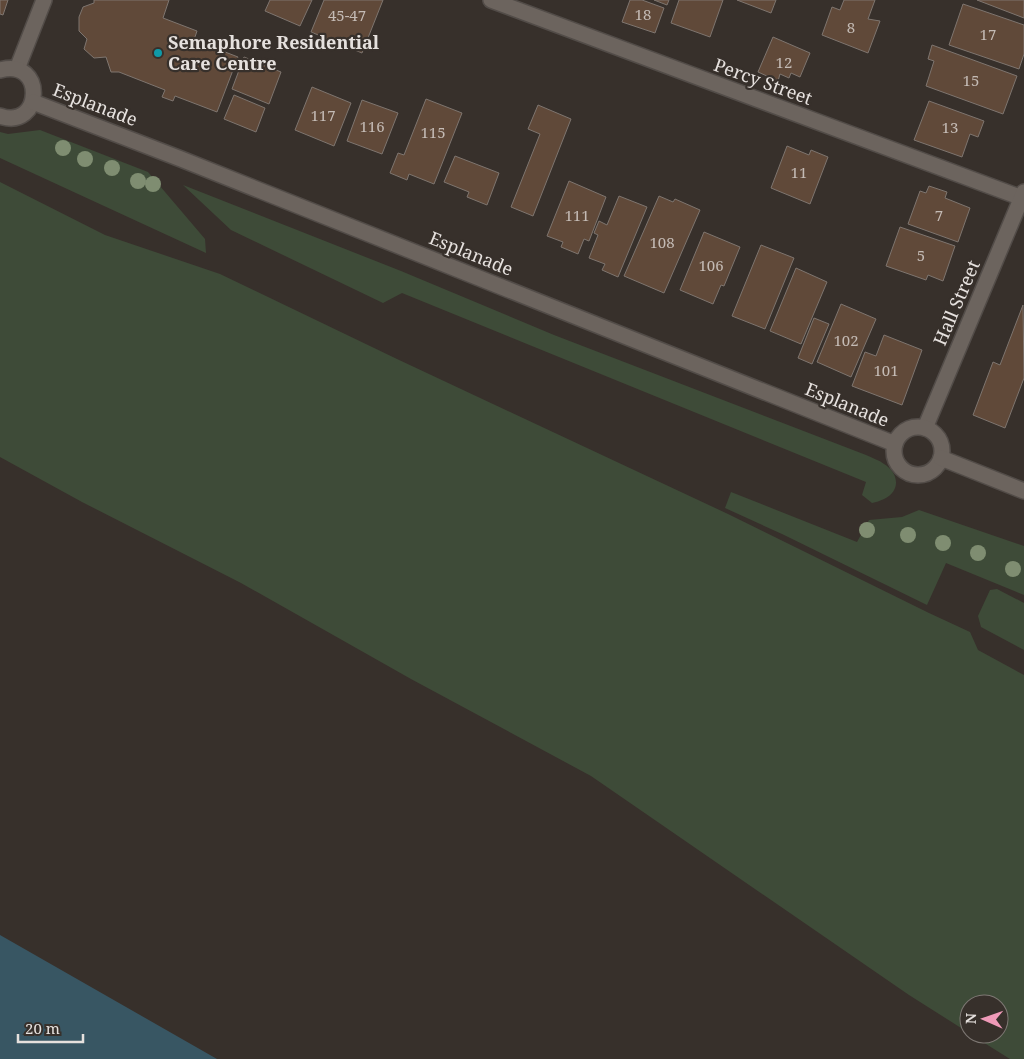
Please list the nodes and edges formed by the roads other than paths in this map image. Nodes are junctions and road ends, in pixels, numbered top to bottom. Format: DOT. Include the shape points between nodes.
graph roads {
  1 [pos="44,0"];
  2 [pos="490,0"];
  3 [pos="17,69"];
  4 [pos="0,70"];
  5 [pos="33,102"];
  6 [pos="0,116"];
  7 [pos="1023,195"];
  8 [pos="925,428"];
  9 [pos="895,444"];
  10 [pos="941,458"];
  11 [pos="1024,491"];
  1 -- 3 [label="street"];
  2 -- 7 [label="street, Percy Street"];
  3 -- 4 [label="street"];
  3 -- 5 [label="street" via="30,79"];
  5 -- 6 [label="street" via="22,115 14,118"];
  5 -- 9 [label="street, Esplanade"];
  7 -- 8 [label="street, Hall Street"];
  8 -- 9 [label="street" via="910,428"];
  8 -- 10 [label="street" via="937,437"];
  9 -- 10 [label="street" via="895,459 904,471 911,474 932,471"];
  10 -- 11 [label="street"];
}
